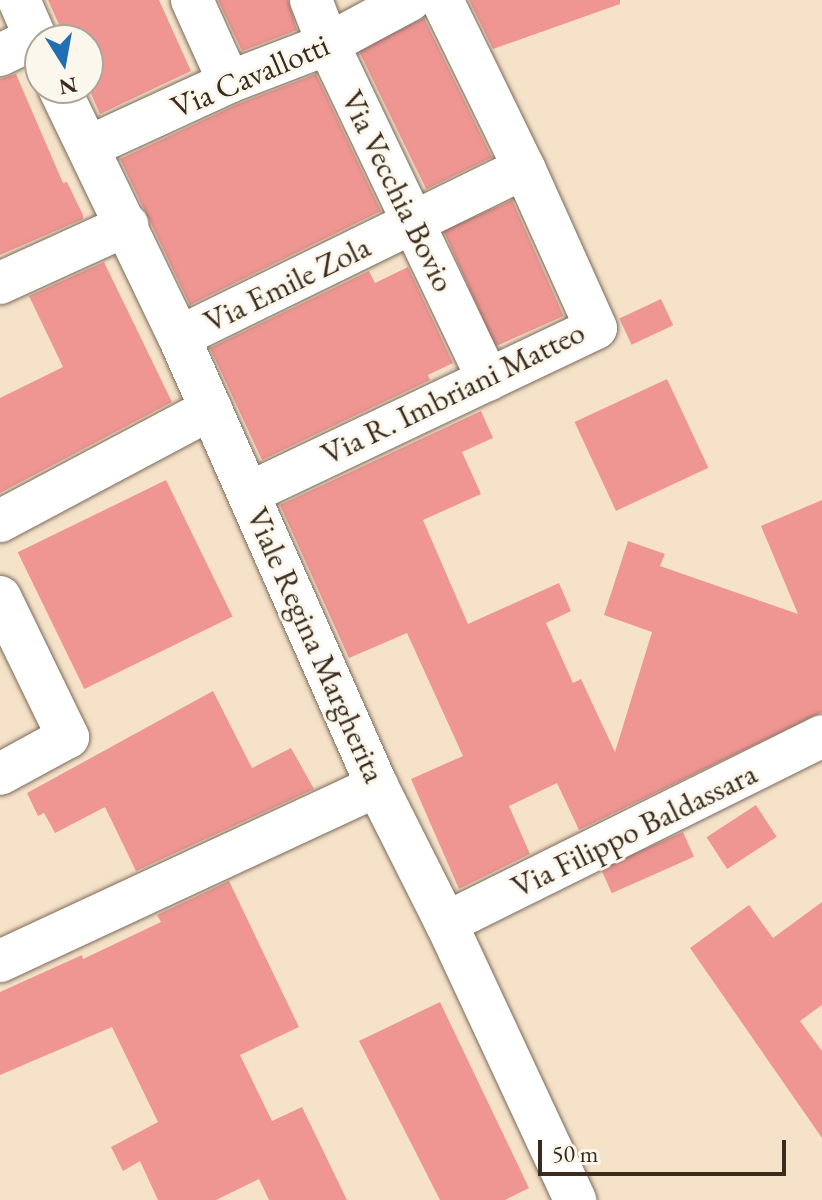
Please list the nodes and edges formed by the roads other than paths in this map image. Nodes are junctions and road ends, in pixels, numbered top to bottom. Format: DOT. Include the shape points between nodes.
graph roads {
  1 [pos="19,0"];
  2 [pos="192,0"];
  3 [pos="311,0"];
  4 [pos="410,0"];
  5 [pos="442,0"];
  6 [pos="24,39"];
  7 [pos="328,44"];
  8 [pos="229,82"];
  9 [pos="67,104"];
  10 [pos="88,147"];
  11 [pos="524,168"];
  12 [pos="414,223"];
  13 [pos="127,225"];
  14 [pos="0,283"];
  15 [pos="179,337"];
  16 [pos="488,380"];
  17 [pos="211,409"];
  18 [pos="249,493"];
  19 [pos="0,521"];
  20 [pos="0,597"];
  21 [pos="822,736"];
  22 [pos="0,774"];
  23 [pos="377,786"];
  24 [pos="446,923"];
  25 [pos="0,961"];
  26 [pos="575,1200"];
  1 -- 6 [label="street"];
  2 -- 8 [label="street"];
  3 -- 7 [label="street, Via Vecchia Bovio"];
  4 -- 7 [label="street, Via Cavallotti"];
  5 -- 11 [label="street, Via R. Imbriani Matteo"];
  7 -- 8 [label="street, Via Cavallotti"];
  7 -- 12 [label="street, Via Vecchia Bovio"];
  8 -- 10 [label="street, Via Cavallotti"];
  9 -- 10 [label="street, Viale Regina Margherita"];
  10 -- 13 [label="street, Viale Regina Margherita"];
  11 -- 12 [label="street, Via Emile Zola"];
  11 -- 16 [label="street, Via R. Imbriani Matteo" via="596,328"];
  12 -- 15 [label="street, Via Emile Zola"];
  12 -- 16 [label="street, Via Vecchia Bovio"];
  13 -- 14 [label="street"];
  13 -- 15 [label="street, Viale Regina Margherita"];
  15 -- 17 [label="street, Viale Regina Margherita"];
  16 -- 18 [label="street, Via R. Imbriani Matteo"];
  17 -- 18 [label="street, Viale Regina Margherita"];
  17 -- 19 [label="street"];
  18 -- 23 [label="street, Viale Regina Margherita"];
  20 -- 22 [label="street" via="68,737"];
  21 -- 24 [label="street, Via Filippo Baldassara"];
  23 -- 24 [label="street, Viale Regina Margherita"];
  23 -- 25 [label="street"];
  24 -- 26 [label="street, Viale Regina Margherita"];
}
